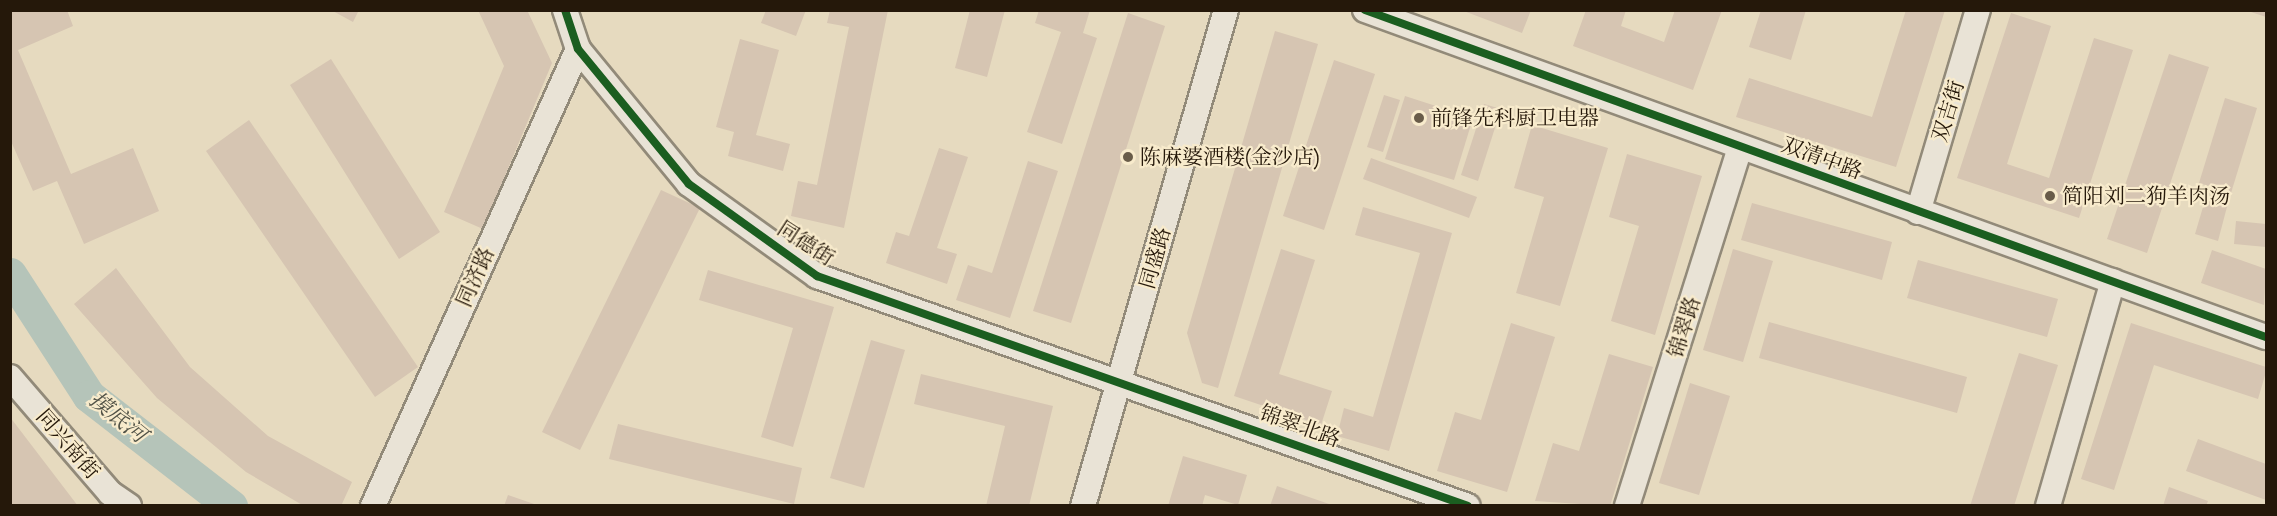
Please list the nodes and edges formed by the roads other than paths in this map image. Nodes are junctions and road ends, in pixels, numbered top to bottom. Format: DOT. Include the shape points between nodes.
graph roads {
  1 [pos="565,10"];
  2 [pos="1226,10"];
  3 [pos="1365,10"];
  4 [pos="1978,10"];
  5 [pos="578,49"];
  6 [pos="1740,148"];
  7 [pos="1918,212"];
  8 [pos="2114,281"];
  9 [pos="2266,337"];
  10 [pos="10,377"];
  11 [pos="1120,380"];
  12 [pos="129,506"];
  13 [pos="373,506"];
  14 [pos="1083,506"];
  15 [pos="1468,506"];
  16 [pos="1627,506"];
  17 [pos="2048,506"];
  1 -- 5 [label="street, 同德街"];
  2 -- 11 [label="street, 同盛路"];
  3 -- 6 [label="street, 双清中路"];
  4 -- 7 [label="street, 双吉街"];
  5 -- 11 [label="street, 同德街" via="689,184 817,276"];
  5 -- 13 [label="street, 同济路"];
  6 -- 7 [label="street, 双清中路"];
  6 -- 16 [label="street, 锦翠路"];
  7 -- 8 [label="street, 双清中路"];
  8 -- 9 [label="street, 双清中路"];
  8 -- 17 [label="street"];
  10 -- 12 [label="street, 同兴南街" via="110,493"];
  11 -- 14 [label="street, 同盛路"];
  11 -- 15 [label="street, 锦翠北路"];
}
